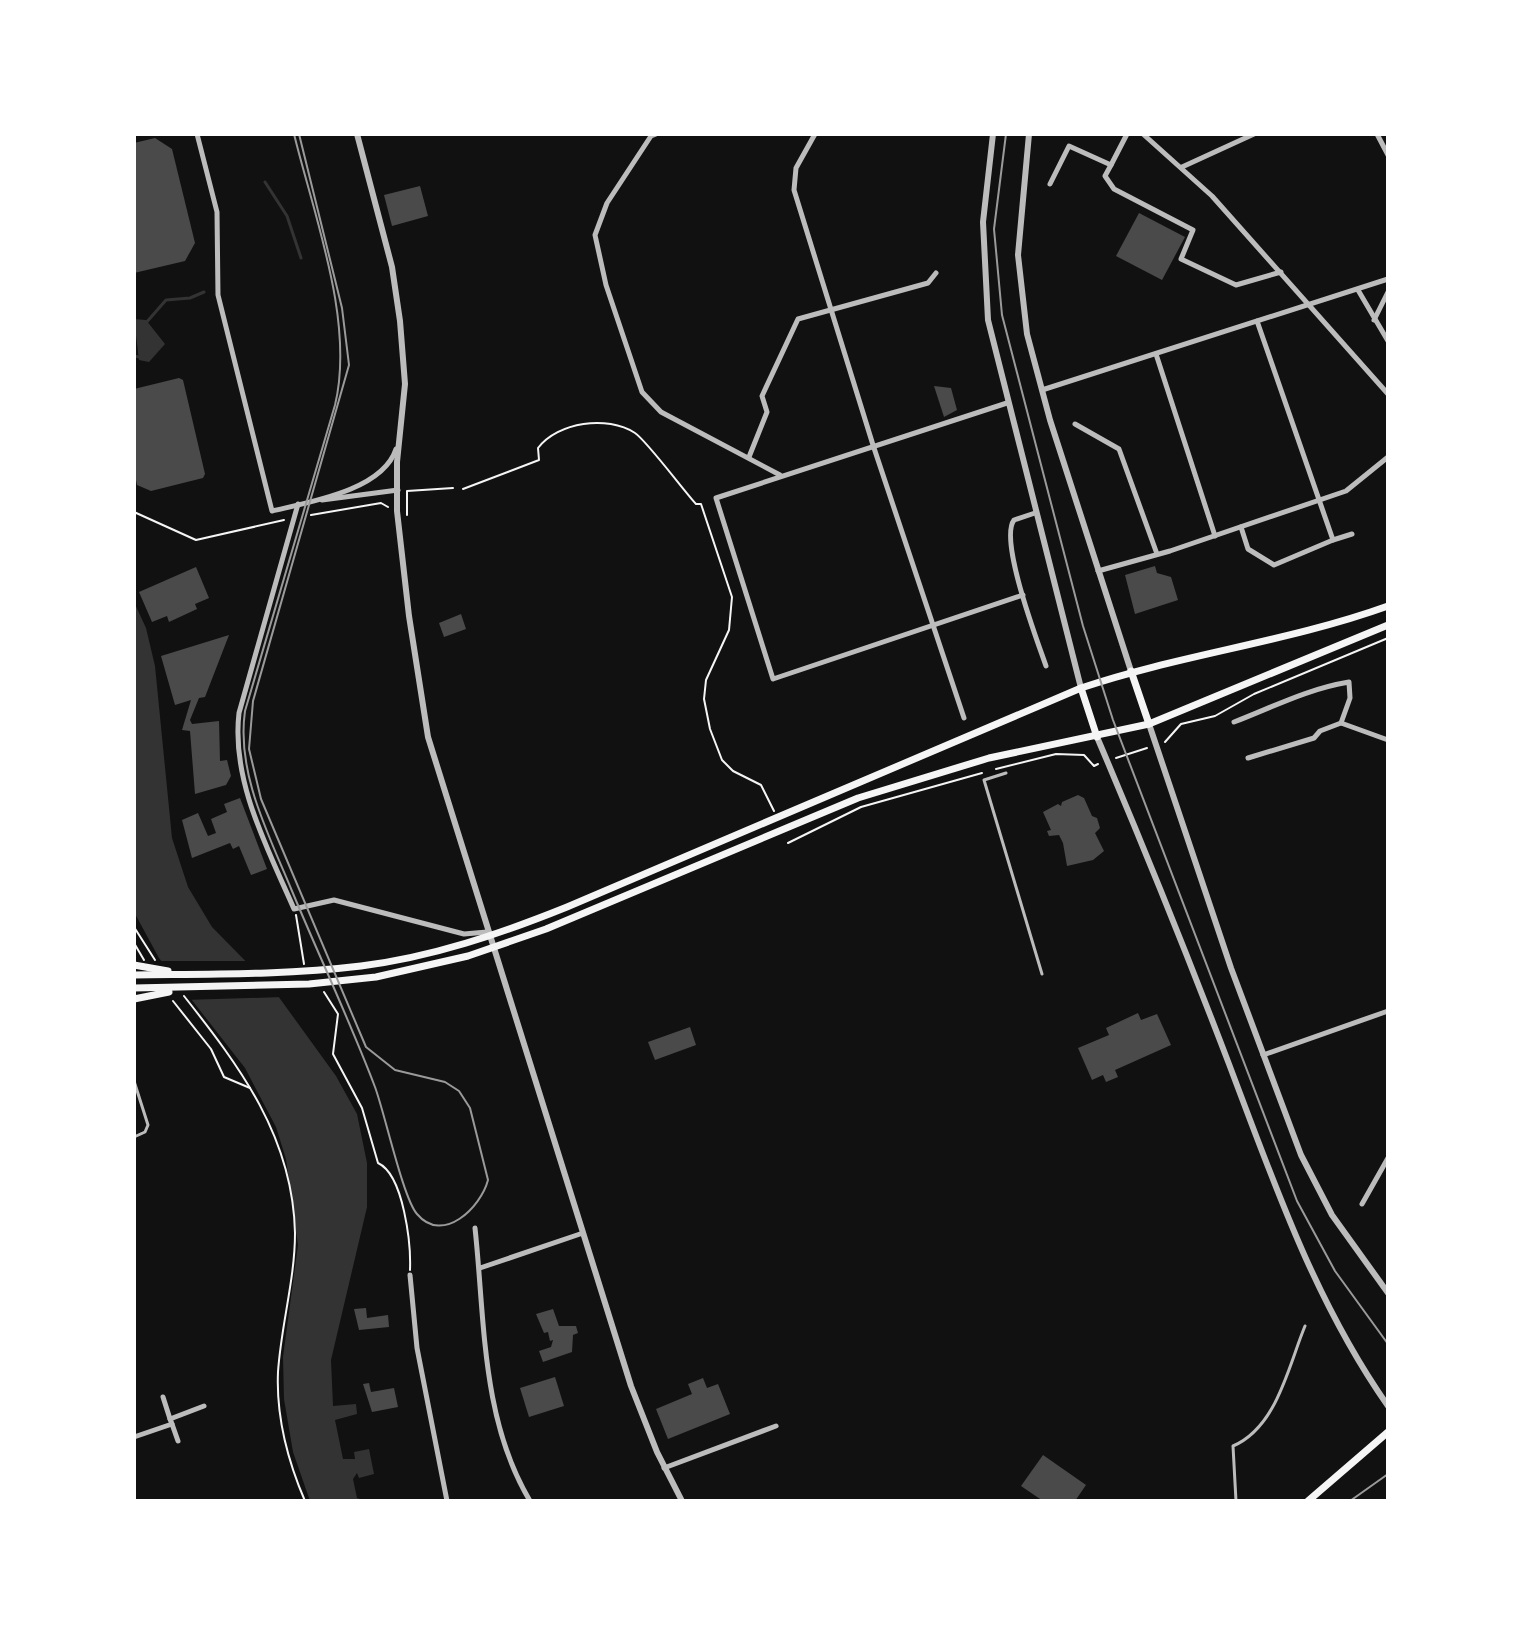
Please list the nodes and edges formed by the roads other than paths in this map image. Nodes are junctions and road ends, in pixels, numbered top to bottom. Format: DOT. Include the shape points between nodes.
graph roads {
  1 [pos="197,134"];
  2 [pos="357,134"];
  3 [pos="656,134"];
  4 [pos="815,134"];
  5 [pos="993,134"];
  6 [pos="1029,134"];
  7 [pos="1127,134"];
  8 [pos="1143,134"];
  9 [pos="1254,134"];
  10 [pos="1377,134"];
  11 [pos="1388,155"];
  12 [pos="1111,165"];
  13 [pos="1182,167"];
  14 [pos="1050,184"];
  15 [pos="1281,272"];
  16 [pos="936,273"];
  17 [pos="1388,279"];
  18 [pos="1358,290"];
  19 [pos="1388,292"];
  20 [pos="1310,305"];
  21 [pos="831,307"];
  22 [pos="1374,320"];
  23 [pos="1257,321"];
  24 [pos="1388,341"];
  25 [pos="1156,354"];
  26 [pos="1041,390"];
  27 [pos="1388,394"];
  28 [pos="1007,403"];
  29 [pos="1075,424"];
  30 [pos="398,444"];
  31 [pos="873,445"];
  32 [pos="749,457"];
  33 [pos="1388,457"];
  34 [pos="379,476"];
  35 [pos="780,476"];
  36 [pos="397,480"];
  37 [pos="398,490"];
  38 [pos="317,500"];
  39 [pos="1319,500"];
  40 [pos="298,504"];
  41 [pos="1035,513"];
  42 [pos="1241,527"];
  43 [pos="1352,534"];
  44 [pos="1215,536"];
  45 [pos="1333,540"];
  46 [pos="1157,554"];
  47 [pos="1098,571"];
  48 [pos="1023,595"];
  49 [pos="1388,606"];
  50 [pos="933,624"];
  51 [pos="1388,625"];
  52 [pos="1046,666"];
  53 [pos="1131,671"];
  54 [pos="1081,688"];
  55 [pos="964,718"];
  56 [pos="1234,722"];
  57 [pos="1341,723"];
  58 [pos="1149,724"];
  59 [pos="1097,737"];
  60 [pos="1388,740"];
  61 [pos="1248,758"];
  62 [pos="1006,773"];
  63 [pos="487,932"];
  64 [pos="134,965"];
  65 [pos="186,974"];
  66 [pos="1042,974"];
  67 [pos="134,975"];
  68 [pos="134,988"];
  69 [pos="185,991"];
  70 [pos="134,999"];
  71 [pos="1388,1011"];
  72 [pos="1263,1055"];
  73 [pos="134,1081"];
  74 [pos="134,1137"];
  75 [pos="1388,1158"];
  76 [pos="1362,1204"];
  77 [pos="475,1228"];
  78 [pos="583,1233"];
  79 [pos="480,1268"];
  80 [pos="410,1275"];
  81 [pos="1388,1293"];
  82 [pos="1305,1326"];
  83 [pos="163,1397"];
  84 [pos="204,1406"];
  85 [pos="1388,1406"];
  86 [pos="171,1422"];
  87 [pos="776,1426"];
  88 [pos="1388,1432"];
  89 [pos="134,1437"];
  90 [pos="178,1441"];
  91 [pos="664,1468"];
  92 [pos="447,1501"];
  93 [pos="530,1501"];
  94 [pos="682,1501"];
  95 [pos="1236,1501"];
  96 [pos="1308,1501"];
  1 -- 40 [label="street" via="217,212 218,295 272,511"];
  2 -- 30 [label="street" via="392,267 400,321 405,384"];
  3 -- 32 [label="street" via="607,203 595,246 648,401"];
  4 -- 21 [label="street" via="792,180"];
  5 -- 28 [label="street" via="983,210 984,278"];
  6 -- 26 [label="street" via="1019,279"];
  7 -- 12 [label="street"];
  8 -- 13 [label="street"];
  9 -- 13 [label="street"];
  10 -- 11 [label="street"];
  12 -- 14 [label="street" via="1069,146"];
  12 -- 15 [label="street" via="1105,176 1114,189 1193,230 1181,259 1236,285"];
  13 -- 15 [label="street"];
  15 -- 20 [label="street"];
  16 -- 21 [label="street" via="928,283"];
  17 -- 18 [label="street"];
  18 -- 20 [label="street"];
  18 -- 22 [label="street"];
  19 -- 22 [label="street"];
  20 -- 23 [label="street"];
  20 -- 27 [label="street"];
  21 -- 31 [label="street"];
  21 -- 32 [label="street" via="798,319 762,396 767,412"];
  22 -- 24 [label="street"];
  23 -- 25 [label="street"];
  23 -- 39 [label="street"];
  25 -- 26 [label="street"];
  25 -- 44 [label="street"];
  26 -- 47 [label="street"];
  28 -- 31 [label="street"];
  28 -- 41 [label="street"];
  29 -- 46 [label="street" via="1119,449"];
  30 -- 34 [label="street"];
  30 -- 36 [label="street"];
  31 -- 35 [label="street"];
  31 -- 50 [label="street"];
  32 -- 35 [label="street"];
  33 -- 39 [label="street" via="1351,488"];
  34 -- 36 [label="street"];
  34 -- 38 [label="street"];
  35 -- 50 [label="street" via="716,498 773,679"];
  36 -- 37 [label="street"];
  37 -- 38 [label="street"];
  37 -- 63 [label="street" via="403,573 428,737"];
  38 -- 40 [label="street"];
  39 -- 42 [label="street"];
  39 -- 45 [label="street"];
  40 -- 63 [label="street" via="242,701 237,738 253,807 294,909 334,900 464,934"];
  41 -- 48 [label="street" via="1017,518 1009,527"];
  41 -- 54 [label="street"];
  42 -- 44 [label="street"];
  42 -- 45 [label="street" via="1248,549 1274,565"];
  43 -- 45 [label="street"];
  44 -- 46 [label="street"];
  46 -- 47 [label="street"];
  47 -- 53 [label="street"];
  48 -- 50 [label="street"];
  48 -- 52 [label="street"];
  49 -- 53 [label="main road" via="1315,630"];
  50 -- 55 [label="street"];
  51 -- 58 [label="main road"];
  53 -- 54 [label="main road"];
  53 -- 58 [label="main road"];
  54 -- 59 [label="main road"];
  54 -- 65 [label="main road" via="530,922 465,943 372,964"];
  56 -- 57 [label="street" via="1300,693 1349,682 1350,698"];
  57 -- 60 [label="street"];
  57 -- 61 [label="street" via="1314,738"];
  58 -- 59 [label="main road"];
  58 -- 72 [label="street"];
  59 -- 69 [label="main road" via="989,758 882,789 468,956 376,977"];
  59 -- 85 [label="street" via="1163,892 1288,1221 1337,1325"];
  62 -- 66 [label="lane" via="984,780"];
  63 -- 78 [label="street"];
  64 -- 65 [label="main road"];
  65 -- 67 [label="main road"];
  68 -- 69 [label="main road"];
  69 -- 70 [label="main road"];
  71 -- 72 [label="street"];
  72 -- 81 [label="street" via="1319,1193"];
  73 -- 74 [label="lane" via="148,1125"];
  75 -- 76 [label="street"];
  77 -- 79 [label="street"];
  78 -- 79 [label="street"];
  78 -- 91 [label="street" via="634,1395"];
  79 -- 93 [label="street" via="496,1418"];
  80 -- 92 [label="street" via="417,1348"];
  82 -- 95 [label="lane" via="1263,1425 1233,1446"];
  83 -- 86 [label="street"];
  84 -- 86 [label="street"];
  86 -- 89 [label="street"];
  86 -- 90 [label="street"];
  87 -- 91 [label="street"];
  88 -- 96 [label="main road"];
  91 -- 94 [label="street"];
}
